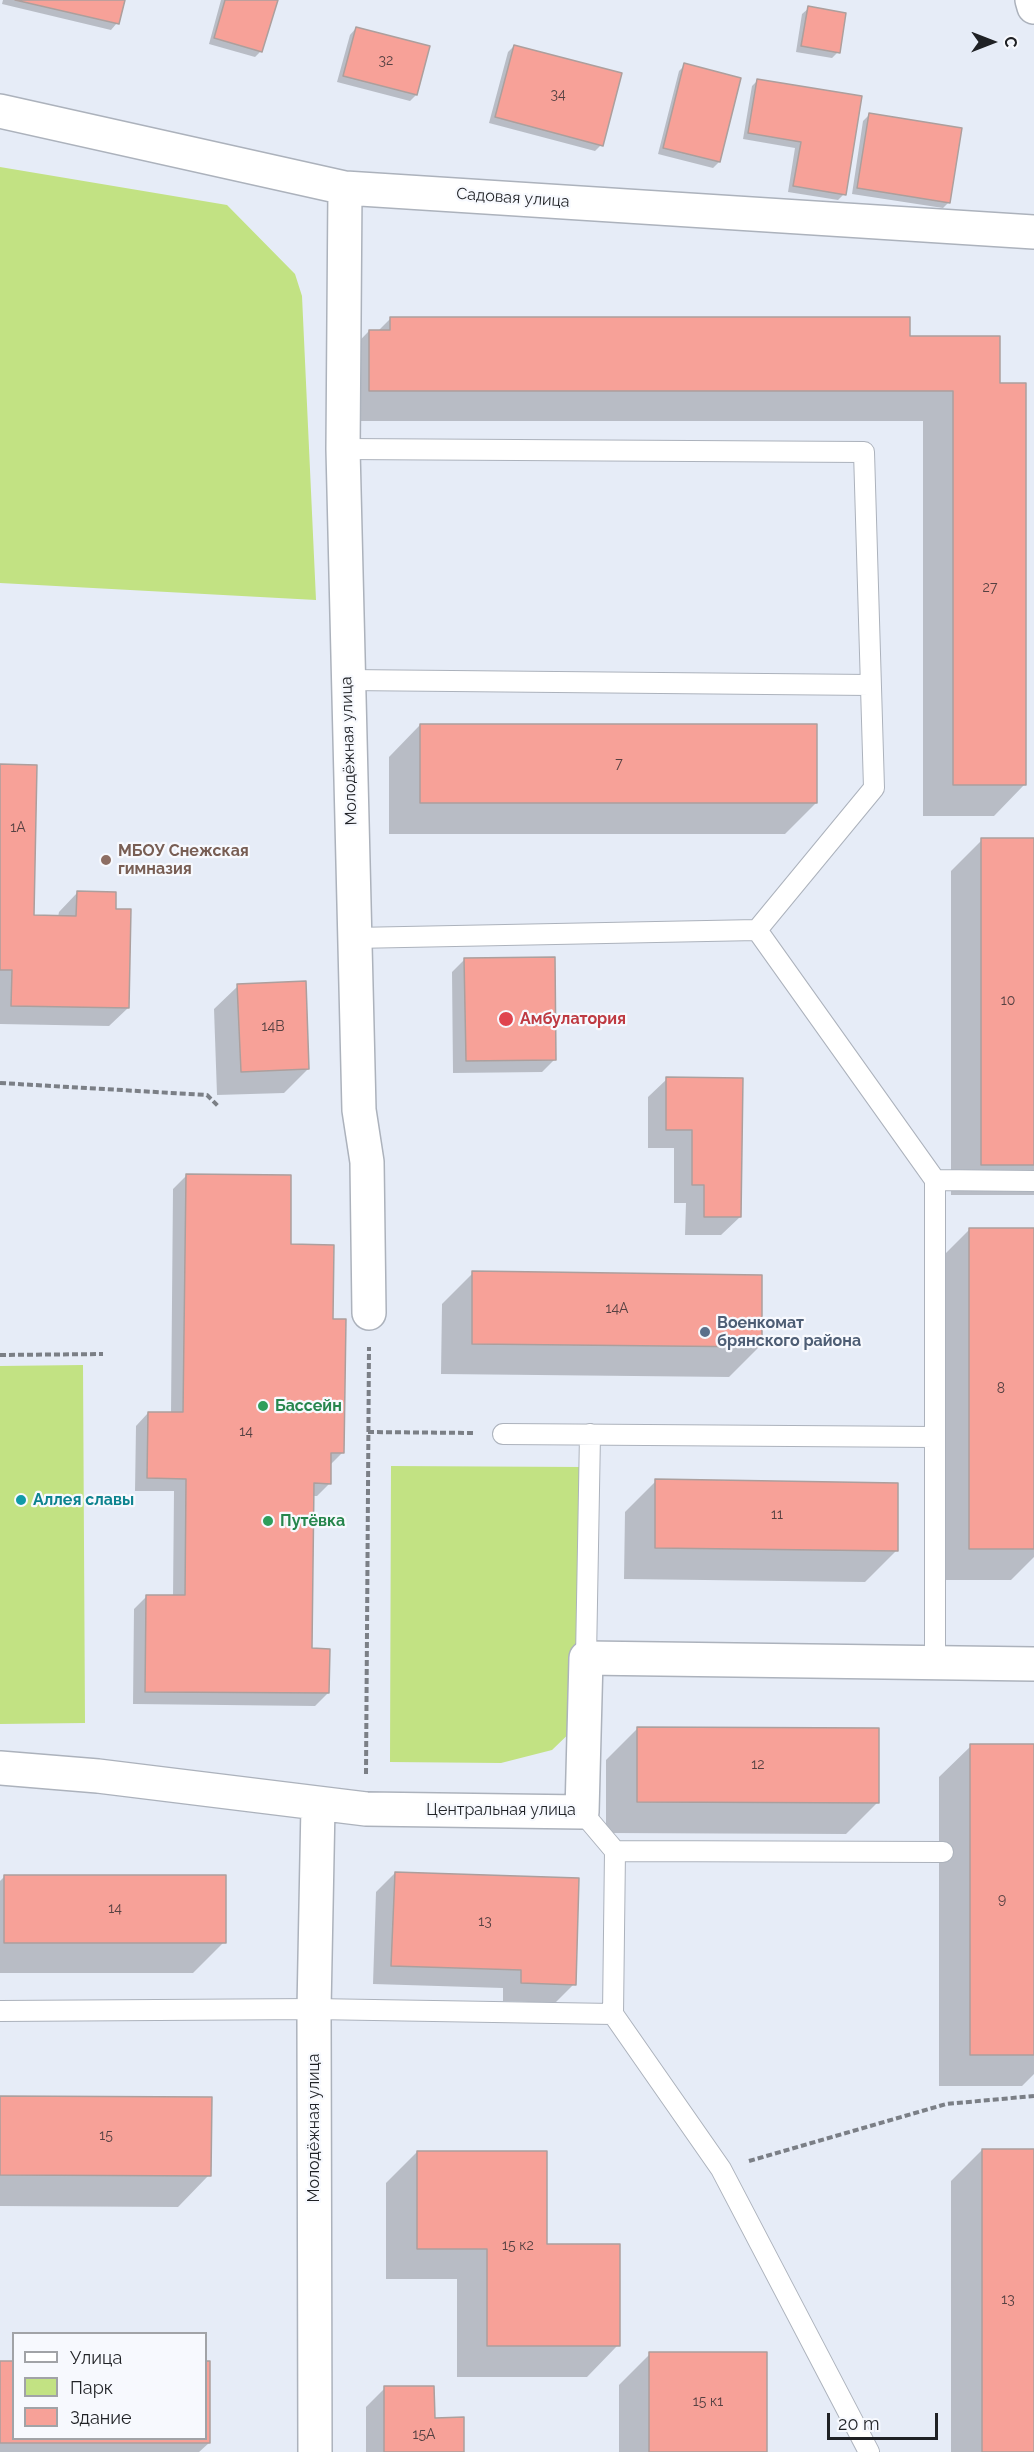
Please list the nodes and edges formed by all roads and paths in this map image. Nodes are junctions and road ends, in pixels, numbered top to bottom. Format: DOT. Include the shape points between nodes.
graph roads {
  1 [pos="1032,0"];
  2 [pos="1034,7"];
  3 [pos="0,111"];
  4 [pos="345,188"];
  5 [pos="1034,232"];
  6 [pos="343,449"];
  7 [pos="347,680"];
  8 [pos="870,685"];
  9 [pos="757,930"];
  10 [pos="354,938"];
  11 [pos="0,1083"];
  12 [pos="218,1106"];
  13 [pos="935,1180"];
  14 [pos="1034,1181"];
  15 [pos="369,1313"];
  16 [pos="103,1354"];
  17 [pos="0,1355"];
  18 [pos="368,1432"];
  19 [pos="503,1434"];
  20 [pos="590,1434"];
  21 [pos="935,1437"];
  22 [pos="585,1658"];
  23 [pos="935,1663"];
  24 [pos="1034,1664"];
  25 [pos="0,1768"];
  26 [pos="318,1805"];
  27 [pos="366,1809"];
  28 [pos="582,1812"];
  29 [pos="615,1851"];
  30 [pos="943,1852"];
  31 [pos="314,2009"];
  32 [pos="0,2012"];
  33 [pos="613,2014"];
  34 [pos="1034,2096"];
  35 [pos="722,2169"];
  36 [pos="315,2452"];
  37 [pos="869,2452"];
  1 -- 2 [label="street"];
  3 -- 4 [label="street, Садовая улица"];
  4 -- 5 [label="street, Садовая улица"];
  4 -- 6 [label="street, Молодёжная улица"];
  6 -- 7 [label="street, Молодёжная улица"];
  6 -- 8 [label="lane" via="864,452"];
  7 -- 8 [label="lane"];
  7 -- 10 [label="street, Молодёжная улица"];
  8 -- 9 [label="lane" via="874,788"];
  9 -- 10 [label="lane"];
  9 -- 13 [label="lane"];
  10 -- 15 [label="street, Молодёжная улица" via="359,1110 367,1162"];
  11 -- 12 [label="path" via="207,1095"];
  13 -- 14 [label="lane"];
  13 -- 21 [label="lane"];
  15 -- 18 [label="path"];
  16 -- 17 [label="path"];
  18 -- 19 [label="path"];
  18 -- 27 [label="path"];
  19 -- 20 [label="lane"];
  20 -- 21 [label="lane"];
  20 -- 22 [label="lane"];
  21 -- 23 [label="lane"];
  22 -- 23 [label="street"];
  22 -- 28 [label="street, Центральная улица"];
  23 -- 24 [label="street"];
  25 -- 26 [label="street, Центральная улица" via="98,1776"];
  26 -- 27 [label="street, Центральная улица"];
  26 -- 31 [label="street, Молодёжная улица"];
  27 -- 28 [label="street, Центральная улица"];
  28 -- 29 [label="lane"];
  29 -- 30 [label="lane"];
  29 -- 33 [label="lane"];
  31 -- 32 [label="lane"];
  31 -- 33 [label="lane"];
  31 -- 36 [label="street, Молодёжная улица"];
  33 -- 35 [label="lane"];
  34 -- 35 [label="path" via="946,2104"];
  35 -- 37 [label="lane"];
}
